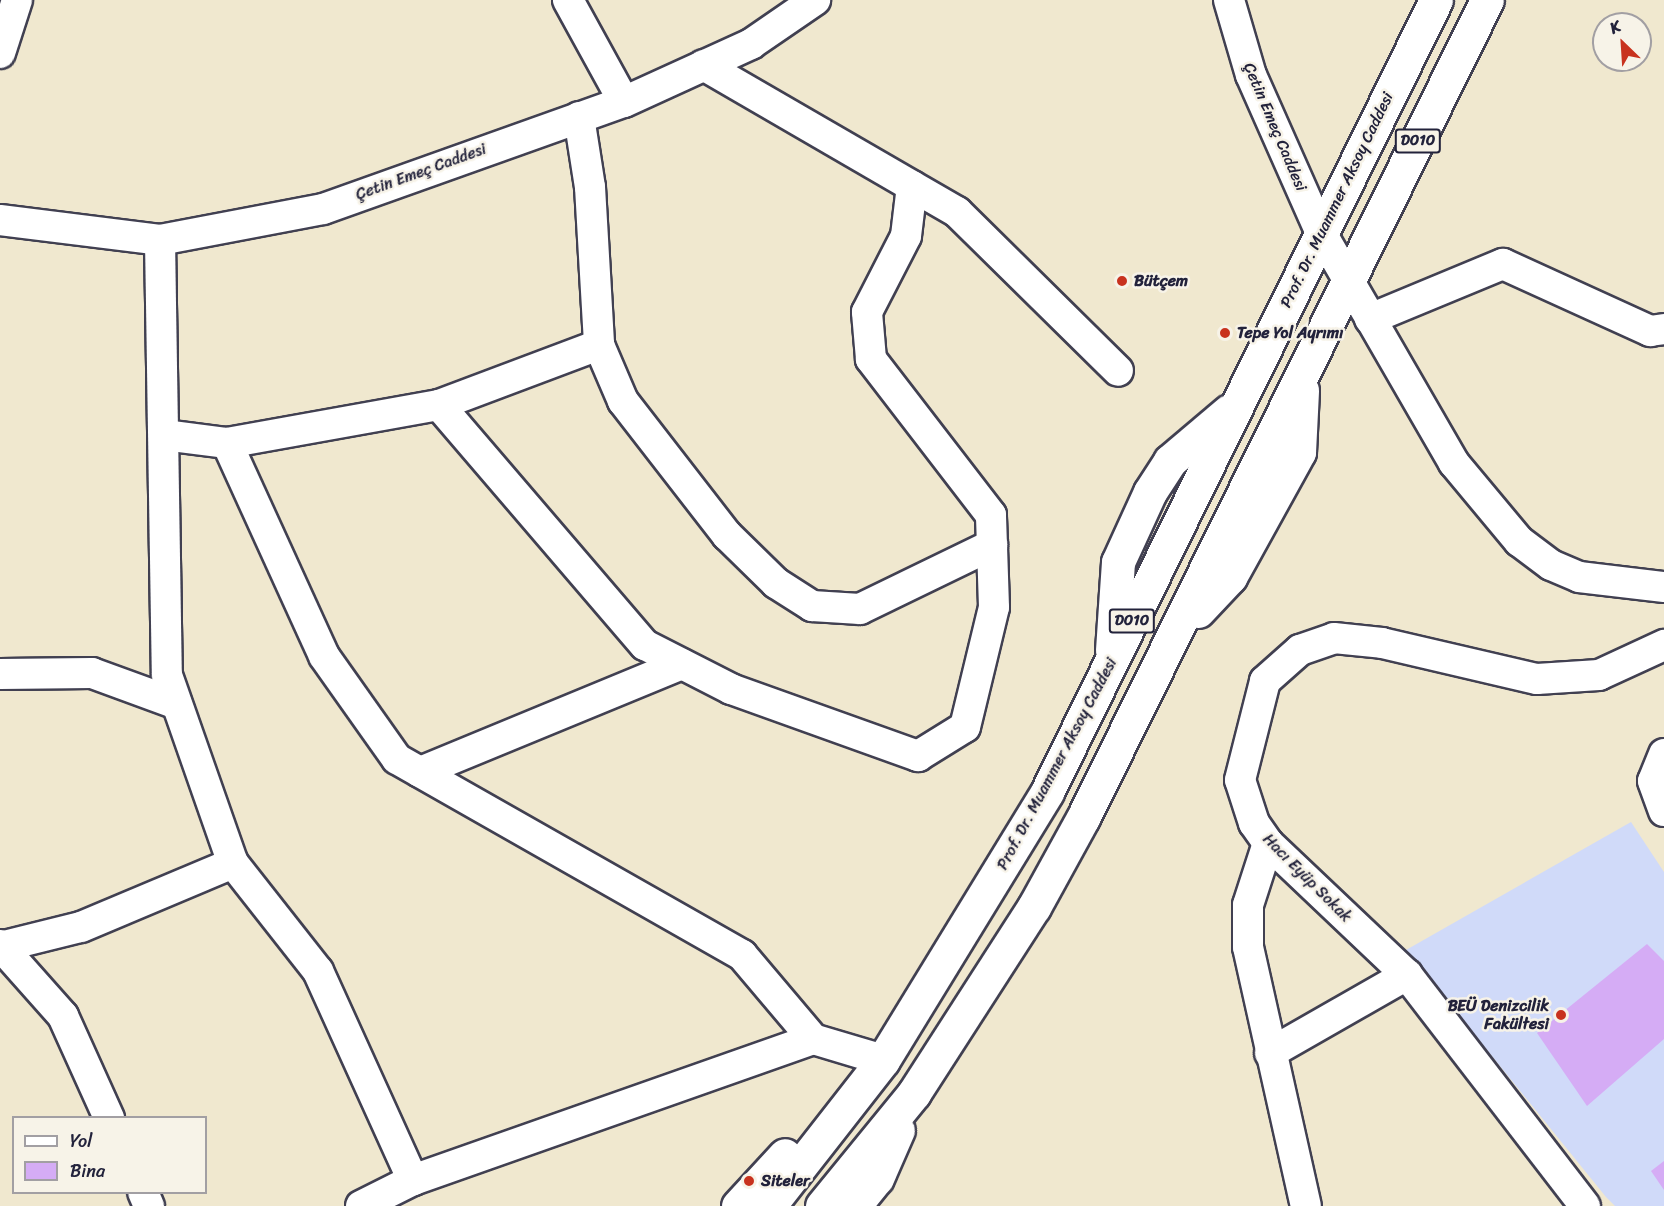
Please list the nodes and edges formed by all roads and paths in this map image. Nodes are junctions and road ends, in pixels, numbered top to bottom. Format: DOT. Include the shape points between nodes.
graph roads {
  1 [pos="17,0"];
  2 [pos="568,0"];
  3 [pos="815,0"];
  4 [pos="1229,0"];
  5 [pos="1436,0"];
  6 [pos="1487,0"];
  7 [pos="0,54"];
  8 [pos="703,65"];
  9 [pos="624,102"];
  10 [pos="579,117"];
  11 [pos="912,186"];
  12 [pos="0,220"];
  13 [pos="1320,231"];
  14 [pos="160,240"];
  15 [pos="1349,283"];
  16 [pos="1370,319"];
  17 [pos="1664,329"];
  18 [pos="599,345"];
  19 [pos="1118,371"];
  20 [pos="439,405"];
  21 [pos="164,435"];
  22 [pos="227,443"];
  23 [pos="992,545"];
  24 [pos="1664,587"];
  25 [pos="1664,645"];
  26 [pos="682,664"];
  27 [pos="0,674"];
  28 [pos="177,704"];
  29 [pos="1664,753"];
  30 [pos="420,772"];
  31 [pos="1664,811"];
  32 [pos="1268,843"];
  33 [pos="233,863"];
  34 [pos="0,946"];
  35 [pos="1407,975"];
  36 [pos="813,1039"];
  37 [pos="1270,1053"];
  38 [pos="883,1060"];
  39 [pos="859,1093"];
  40 [pos="914,1093"];
  41 [pos="108,1116"];
  42 [pos="414,1180"];
  43 [pos="361,1206"];
  44 [pos="738,1206"];
  45 [pos="769,1206"];
  46 [pos="822,1206"];
  47 [pos="854,1206"];
  48 [pos="1306,1206"];
  49 [pos="1585,1206"];
  1 -- 7 [label="street"];
  2 -- 9 [label="street"];
  3 -- 8 [label="street, Çetin Emeç Caddesi" via="751,44"];
  4 -- 13 [label="street, Çetin Emeç Caddesi" via="1251,75"];
  5 -- 13 [label="highway, Prof. Dr. Muammer Aksoy Caddesi / D010"];
  6 -- 15 [label="highway, D010"];
  8 -- 9 [label="street, Çetin Emeç Caddesi"];
  8 -- 11 [label="street"];
  9 -- 10 [label="street, Çetin Emeç Caddesi"];
  10 -- 14 [label="street, Çetin Emeç Caddesi" via="322,209"];
  10 -- 18 [label="street" via="590,187"];
  11 -- 19 [label="street" via="957,212"];
  11 -- 23 [label="street" via="906,236 867,312 871,359 991,515"];
  12 -- 14 [label="street, Çetin Emeç Caddesi"];
  13 -- 15 [label="street, Çetin Emeç Caddesi"];
  13 -- 38 [label="highway, Prof. Dr. Muammer Aksoy Caddesi / D010" via="1047,792"];
  14 -- 21 [label="street"];
  15 -- 16 [label="street, Çetin Emeç Caddesi"];
  15 -- 40 [label="highway, D010" via="1176,633 1034,907"];
  16 -- 17 [label="street" via="1503,264 1650,331"];
  16 -- 24 [label="street, Çetin Emeç Caddesi" via="1454,463 1519,542 1551,565 1579,577"];
  18 -- 20 [label="street"];
  18 -- 23 [label="street" via="623,401 727,535 776,583 812,606 860,609"];
  20 -- 22 [label="street"];
  20 -- 26 [label="street" via="645,645"];
  21 -- 22 [label="street"];
  21 -- 28 [label="street" via="167,675"];
  22 -- 30 [label="street" via="324,656 397,759"];
  23 -- 26 [label="street" via="994,607 965,727 918,756 730,689"];
  25 -- 32 [label="street, Hacı Eyüp Sokak" via="1599,675 1537,678 1382,643 1334,638 1300,650 1265,681 1240,780 1254,823"];
  26 -- 30 [label="street"];
  27 -- 28 [label="street" via="92,673"];
  28 -- 33 [label="street"];
  29 -- 31 [label="street" via="1653,781"];
  30 -- 36 [label="street" via="742,955"];
  32 -- 35 [label="street, Hacı Eyüp Sokak"];
  32 -- 37 [label="street" via="1248,905 1248,947"];
  33 -- 34 [label="street" via="81,927"];
  33 -- 42 [label="street" via="318,970"];
  34 -- 41 [label="street" via="63,1016"];
  35 -- 37 [label="street"];
  35 -- 49 [label="street, Hacı Eyüp Sokak"];
  36 -- 38 [label="street"];
  36 -- 42 [label="street"];
  37 -- 48 [label="street"];
  38 -- 39 [label="highway, Prof. Dr. Muammer Aksoy Caddesi / D010"];
  39 -- 44 [label="highway" via="824,1114"];
  39 -- 45 [label="highway, Prof. Dr. Muammer Aksoy Caddesi / D010"];
  40 -- 46 [label="highway, D010"];
  40 -- 47 [label="highway" via="877,1178"];
  42 -- 43 [label="street"];
}
